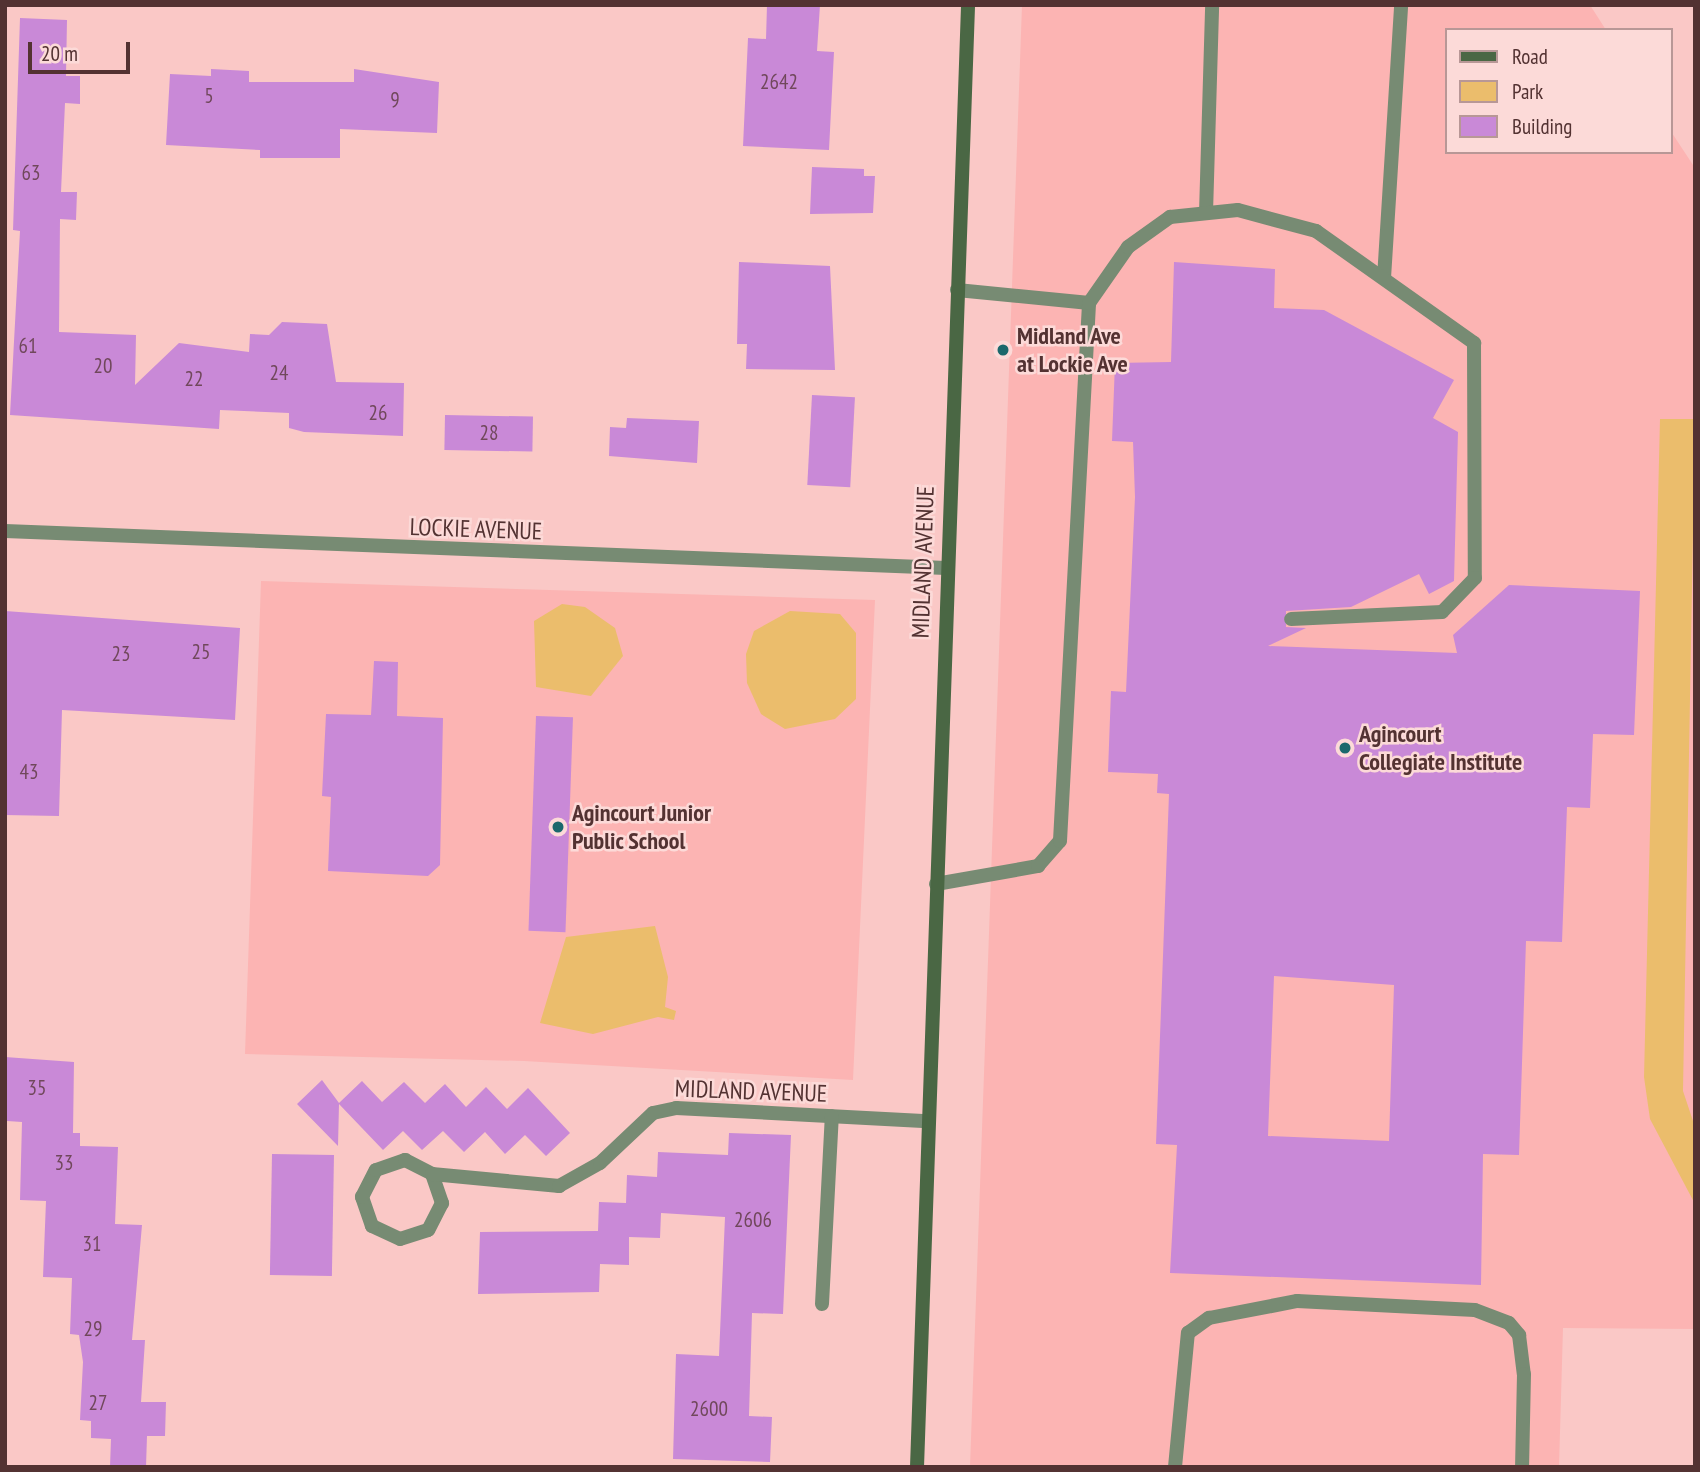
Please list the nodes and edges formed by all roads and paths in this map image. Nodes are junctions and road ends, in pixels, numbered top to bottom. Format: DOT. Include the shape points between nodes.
graph roads {
  1 [pos="968,5"];
  2 [pos="1212,5"];
  3 [pos="1401,5"];
  4 [pos="1206,213"];
  5 [pos="1384,278"];
  6 [pos="957,290"];
  7 [pos="1089,303"];
  8 [pos="5,531"];
  9 [pos="946,568"];
  10 [pos="1291,619"];
  11 [pos="936,884"];
  12 [pos="832,1116"];
  13 [pos="928,1121"];
  14 [pos="432,1174"];
  15 [pos="822,1304"];
  16 [pos="917,1467"];
  17 [pos="1175,1467"];
  18 [pos="1522,1467"];
  1 -- 6 [label="main road, MIDLAND AVENUE"];
  2 -- 4 [label="street"];
  3 -- 5 [label="street"];
  4 -- 5 [label="street" via="1238,210 1316,231"];
  4 -- 7 [label="street" via="1170,217 1128,247"];
  5 -- 10 [label="street" via="1474,343 1475,578 1442,612"];
  6 -- 7 [label="street"];
  6 -- 9 [label="main road, MIDLAND AVENUE"];
  7 -- 11 [label="street" via="1060,841 1038,866"];
  8 -- 9 [label="street, LOCKIE AVENUE"];
  9 -- 11 [label="main road, MIDLAND AVENUE"];
  11 -- 13 [label="main road, MIDLAND AVENUE"];
  12 -- 13 [label="street, MIDLAND AVENUE"];
  12 -- 14 [label="street, MIDLAND AVENUE" via="691,1108 653,1113 600,1163 559,1186"];
  12 -- 15 [label="street"];
  13 -- 16 [label="main road, MIDLAND AVENUE"];
  14 -- 14 [label="street, MIDLAND AVENUE" via="442,1203 428,1230 400,1239 372,1226 362,1197 376,1170 405,1160"];
  17 -- 18 [label="street" via="1188,1333 1209,1318 1297,1301 1475,1310 1508,1323 1519,1335 1523,1360"];
}
